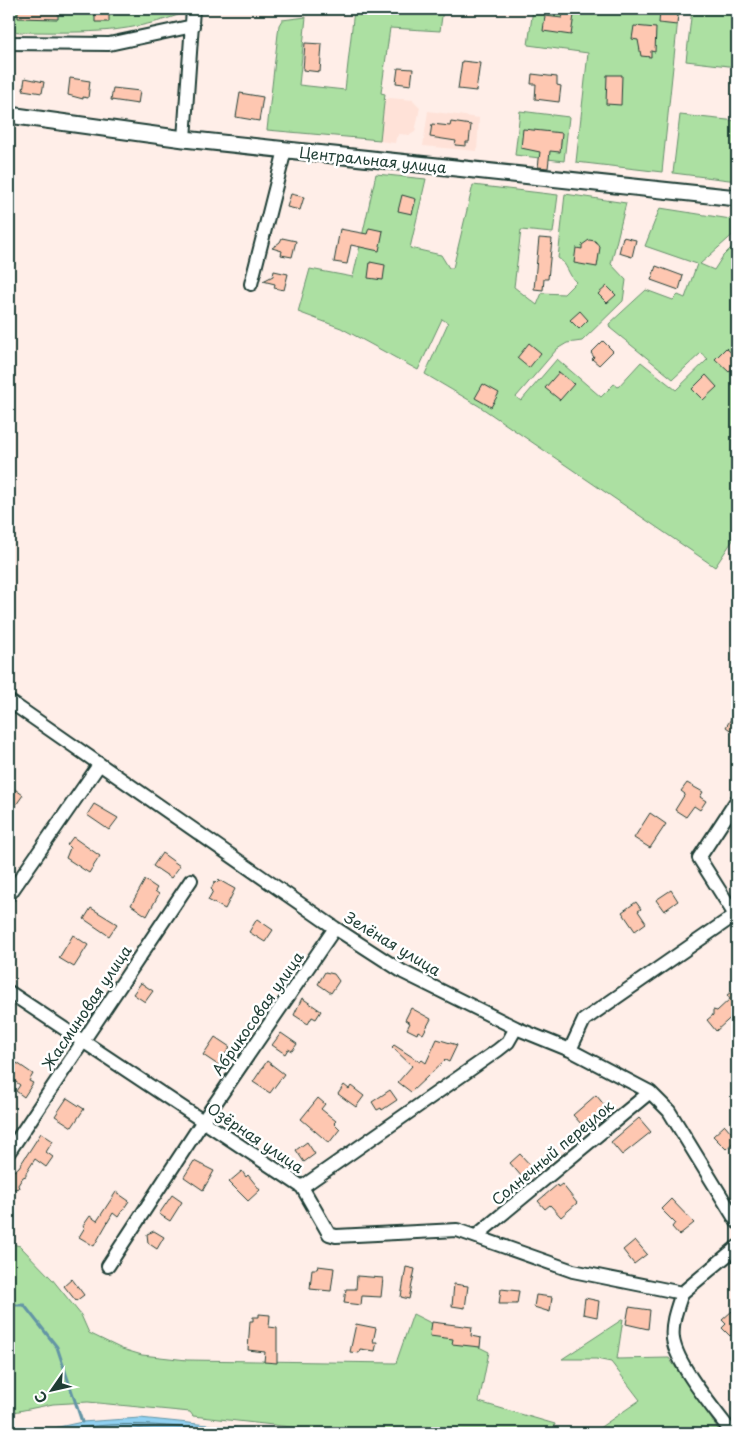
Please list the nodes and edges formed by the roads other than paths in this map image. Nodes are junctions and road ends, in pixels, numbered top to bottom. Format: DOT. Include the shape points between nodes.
graph roads {
  1 [pos="193,9"];
  2 [pos="193,26"];
  3 [pos="9,43"];
  4 [pos="9,115"];
  5 [pos="184,139"];
  6 [pos="285,150"];
  7 [pos="737,198"];
  8 [pos="251,284"];
  9 [pos="9,701"];
  10 [pos="99,765"];
  11 [pos="737,800"];
  12 [pos="191,880"];
  13 [pos="9,895"];
  14 [pos="736,916"];
  15 [pos="335,928"];
  16 [pos="9,992"];
  17 [pos="516,1028"];
  18 [pos="82,1042"];
  19 [pos="570,1050"];
  20 [pos="650,1092"];
  21 [pos="202,1121"];
  22 [pos="9,1152"];
  23 [pos="302,1187"];
  24 [pos="737,1222"];
  25 [pos="476,1236"];
  26 [pos="737,1247"];
  27 [pos="108,1266"];
  28 [pos="682,1294"];
  29 [pos="732,1433"];
  1 -- 2 [label="street"];
  2 -- 3 [label="street" via="109,44"];
  2 -- 5 [label="street"];
  4 -- 5 [label="main road, Центральная улица"];
  5 -- 6 [label="main road, Центральная улица"];
  6 -- 7 [label="main road, Центральная улица"];
  6 -- 8 [label="street"];
  9 -- 10 [label="street, Зелёная улица"];
  10 -- 13 [label="street"];
  10 -- 15 [label="street, Зелёная улица"];
  11 -- 14 [label="street" via="698,858"];
  12 -- 18 [label="street, Жасминовая улица"];
  14 -- 19 [label="street" via="584,1020"];
  15 -- 17 [label="street, Зелёная улица" via="403,972"];
  15 -- 21 [label="street, Абрикосовая улица"];
  16 -- 18 [label="street, Озёрная улица"];
  17 -- 19 [label="street, Зелёная улица"];
  17 -- 23 [label="street" via="508,1042 498,1050"];
  18 -- 21 [label="street, Озёрная улица"];
  18 -- 22 [label="street, Жасминовая улица"];
  19 -- 20 [label="street, Зелёная улица"];
  20 -- 24 [label="street, Зелёная улица" via="669,1111"];
  20 -- 25 [label="street, Солнечный переулок"];
  21 -- 23 [label="street, Озёрная улица"];
  21 -- 27 [label="street, Абрикосовая улица"];
  23 -- 25 [label="street, Озёрная улица" via="324,1227 329,1234 336,1236 457,1230"];
  25 -- 28 [label="street, Озёрная улица" via="573,1270"];
  26 -- 28 [label="street"];
  28 -- 29 [label="street" via="674,1318 673,1339 680,1361"];
}
